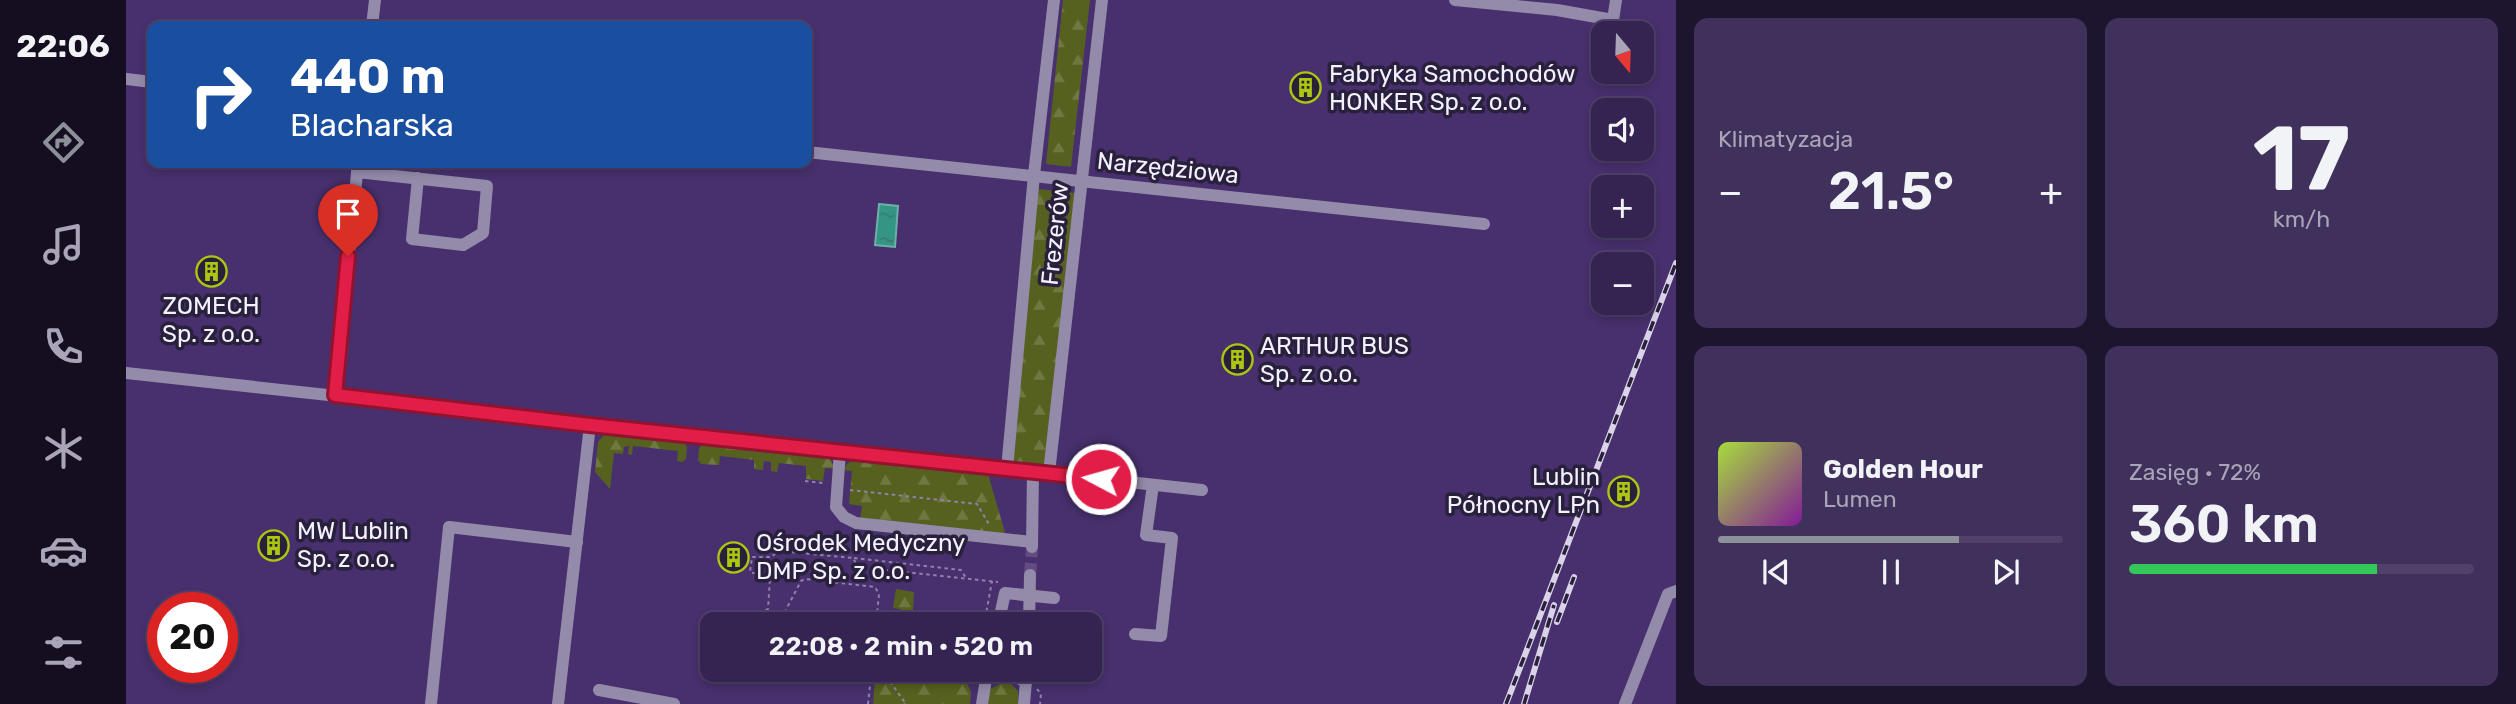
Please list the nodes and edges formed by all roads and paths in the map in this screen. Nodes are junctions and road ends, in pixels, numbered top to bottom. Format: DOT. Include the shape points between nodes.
graph roads {
  1 [pos="375,0"];
  2 [pos="1054,0"];
  3 [pos="1102,0"];
  4 [pos="1455,0"];
  5 [pos="1616,0"];
  6 [pos="373,21"];
  7 [pos="126,79"];
  8 [pos="147,81"];
  9 [pos="812,153"];
  10 [pos="357,168"];
  11 [pos="363,168"];
  12 [pos="1034,175"];
  13 [pos="418,178"];
  14 [pos="1082,180"];
  15 [pos="1484,223"];
  16 [pos="126,373"];
  17 [pos="335,395"];
  18 [pos="590,425"];
  19 [pos="840,451"];
  20 [pos="1007,469"];
  21 [pos="1033,471"];
  22 [pos="1049,473"];
  23 [pos="805,481"];
  24 [pos="823,483"];
  25 [pos="1153,485"];
  26 [pos="850,491"];
  27 [pos="1202,491"];
  28 [pos="998,539"];
  29 [pos="578,542"];
  30 [pos="853,558"];
  31 [pos="891,562"];
  32 [pos="741,565"];
  33 [pos="750,566"];
  34 [pos="935,567"];
  35 [pos="890,570"];
  36 [pos="934,575"];
  37 [pos="1030,575"];
  38 [pos="966,579"];
  39 [pos="992,581"];
  40 [pos="1002,588"];
  41 [pos="1676,591"];
  42 [pos="1030,596"];
  43 [pos="1054,598"];
  44 [pos="762,612"];
  45 [pos="784,612"];
  46 [pos="877,612"];
  47 [pos="986,612"];
  48 [pos="999,612"];
  49 [pos="1029,612"];
  50 [pos="1135,634"];
  51 [pos="870,682"];
  52 [pos="890,682"];
  53 [pos="972,682"];
  54 [pos="986,682"];
  55 [pos="1028,682"];
  56 [pos="1031,682"];
  57 [pos="975,688"];
  58 [pos="599,690"];
  59 [pos="431,704"];
  60 [pos="558,704"];
  61 [pos="674,704"];
  62 [pos="868,704"];
  63 [pos="906,704"];
  64 [pos="982,704"];
  65 [pos="1024,704"];
  66 [pos="1040,704"];
  67 [pos="1625,704"];
  1 -- 6 [label="street"];
  2 -- 12 [label="street, Frezerów"];
  3 -- 14 [label="street, Frezerów"];
  4 -- 5 [label="street" via="1613,20"];
  7 -- 8 [label="street"];
  9 -- 12 [label="street, Narzędziowa"];
  10 -- 17 [label="street"];
  11 -- 13 [label="street"];
  12 -- 14 [label="street, Narzędziowa"];
  12 -- 20 [label="street, Frezerów"];
  13 -- 13 [label="street" via="487,186 483,233 463,246 412,239"];
  14 -- 15 [label="street, Narzędziowa"];
  14 -- 22 [label="street, Frezerów"];
  16 -- 17 [label="street"];
  17 -- 18 [label="street"];
  18 -- 19 [label="street"];
  18 -- 29 [label="street"];
  19 -- 20 [label="street"];
  19 -- 28 [label="street" via="836,507 848,520"];
  20 -- 21 [label="street"];
  21 -- 22 [label="street"];
  21 -- 28 [label="street" via="1032,546"];
  22 -- 25 [label="street"];
  23 -- 24 [label="path"];
  25 -- 27 [label="street"];
  25 -- 50 [label="street" via="1146,535 1172,538 1161,636"];
  26 -- 28 [label="path" via="977,504"];
  29 -- 59 [label="street" via="449,527"];
  29 -- 60 [label="street"];
  30 -- 31 [label="path"];
  30 -- 33 [label="path" via="779,551 771,557 751,557"];
  30 -- 35 [label="path" via="858,567"];
  31 -- 34 [label="path"];
  31 -- 35 [label="path"];
  32 -- 33 [label="path"];
  33 -- 44 [label="path" via="750,572 770,578 768,609"];
  34 -- 36 [label="path"];
  34 -- 38 [label="path" via="961,570"];
  35 -- 36 [label="path"];
  36 -- 38 [label="path"];
  37 -- 42 [label="street"];
  38 -- 39 [label="path"];
  39 -- 40 [label="path"];
  39 -- 47 [label="path"];
  40 -- 42 [label="street"];
  40 -- 48 [label="street"];
  41 -- 67 [label="street" via="1668,594"];
  42 -- 43 [label="street"];
  42 -- 49 [label="street"];
  45 -- 46 [label="path" via="805,579 875,587"];
  51 -- 62 [label="path"];
  52 -- 63 [label="path"];
  53 -- 57 [label="path"];
  54 -- 64 [label="street"];
  55 -- 65 [label="street"];
  56 -- 66 [label="path" via="1041,694"];
  58 -- 61 [label="street"];
}
